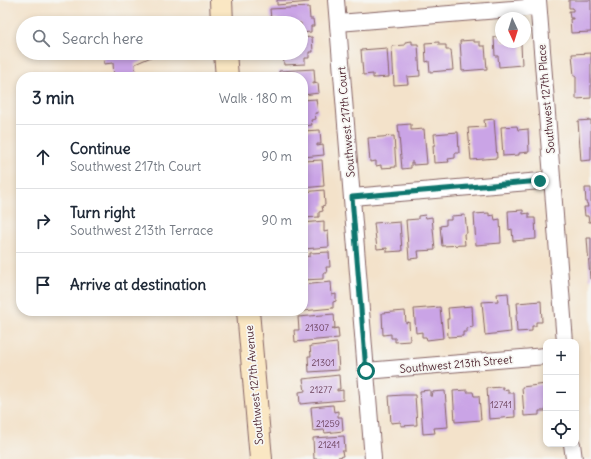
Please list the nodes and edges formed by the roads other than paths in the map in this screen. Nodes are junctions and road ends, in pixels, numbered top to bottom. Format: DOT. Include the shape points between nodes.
graph roads {
  1 [pos="220,0"];
  2 [pos="336,0"];
  3 [pos="538,3"];
  4 [pos="221,16"];
  5 [pos="338,23"];
  6 [pos="226,60"];
  7 [pos="227,72"];
  8 [pos="552,180"];
  9 [pos="352,197"];
  10 [pos="248,316"];
  11 [pos="564,339"];
  12 [pos="543,356"];
  13 [pos="366,371"];
  14 [pos="572,447"];
  15 [pos="261,459"];
  16 [pos="373,459"];
  17 [pos="574,459"];
  1 -- 4 [label="street"];
  2 -- 5 [label="street, Southwest 217th Court"];
  3 -- 5 [label="street"];
  3 -- 8 [label="street, Southwest 127th Place"];
  5 -- 9 [label="street, Southwest 217th Court"];
  6 -- 7 [label="street"];
  8 -- 9 [label="street"];
  8 -- 11 [label="street, Southwest 127th Place"];
  9 -- 13 [label="street, Southwest 217th Court"];
  10 -- 15 [label="street, Southwest 127th Avenue"];
  12 -- 13 [label="street, Southwest 213th Street"];
  13 -- 16 [label="street, Southwest 217th Court"];
  14 -- 17 [label="street"];
}
